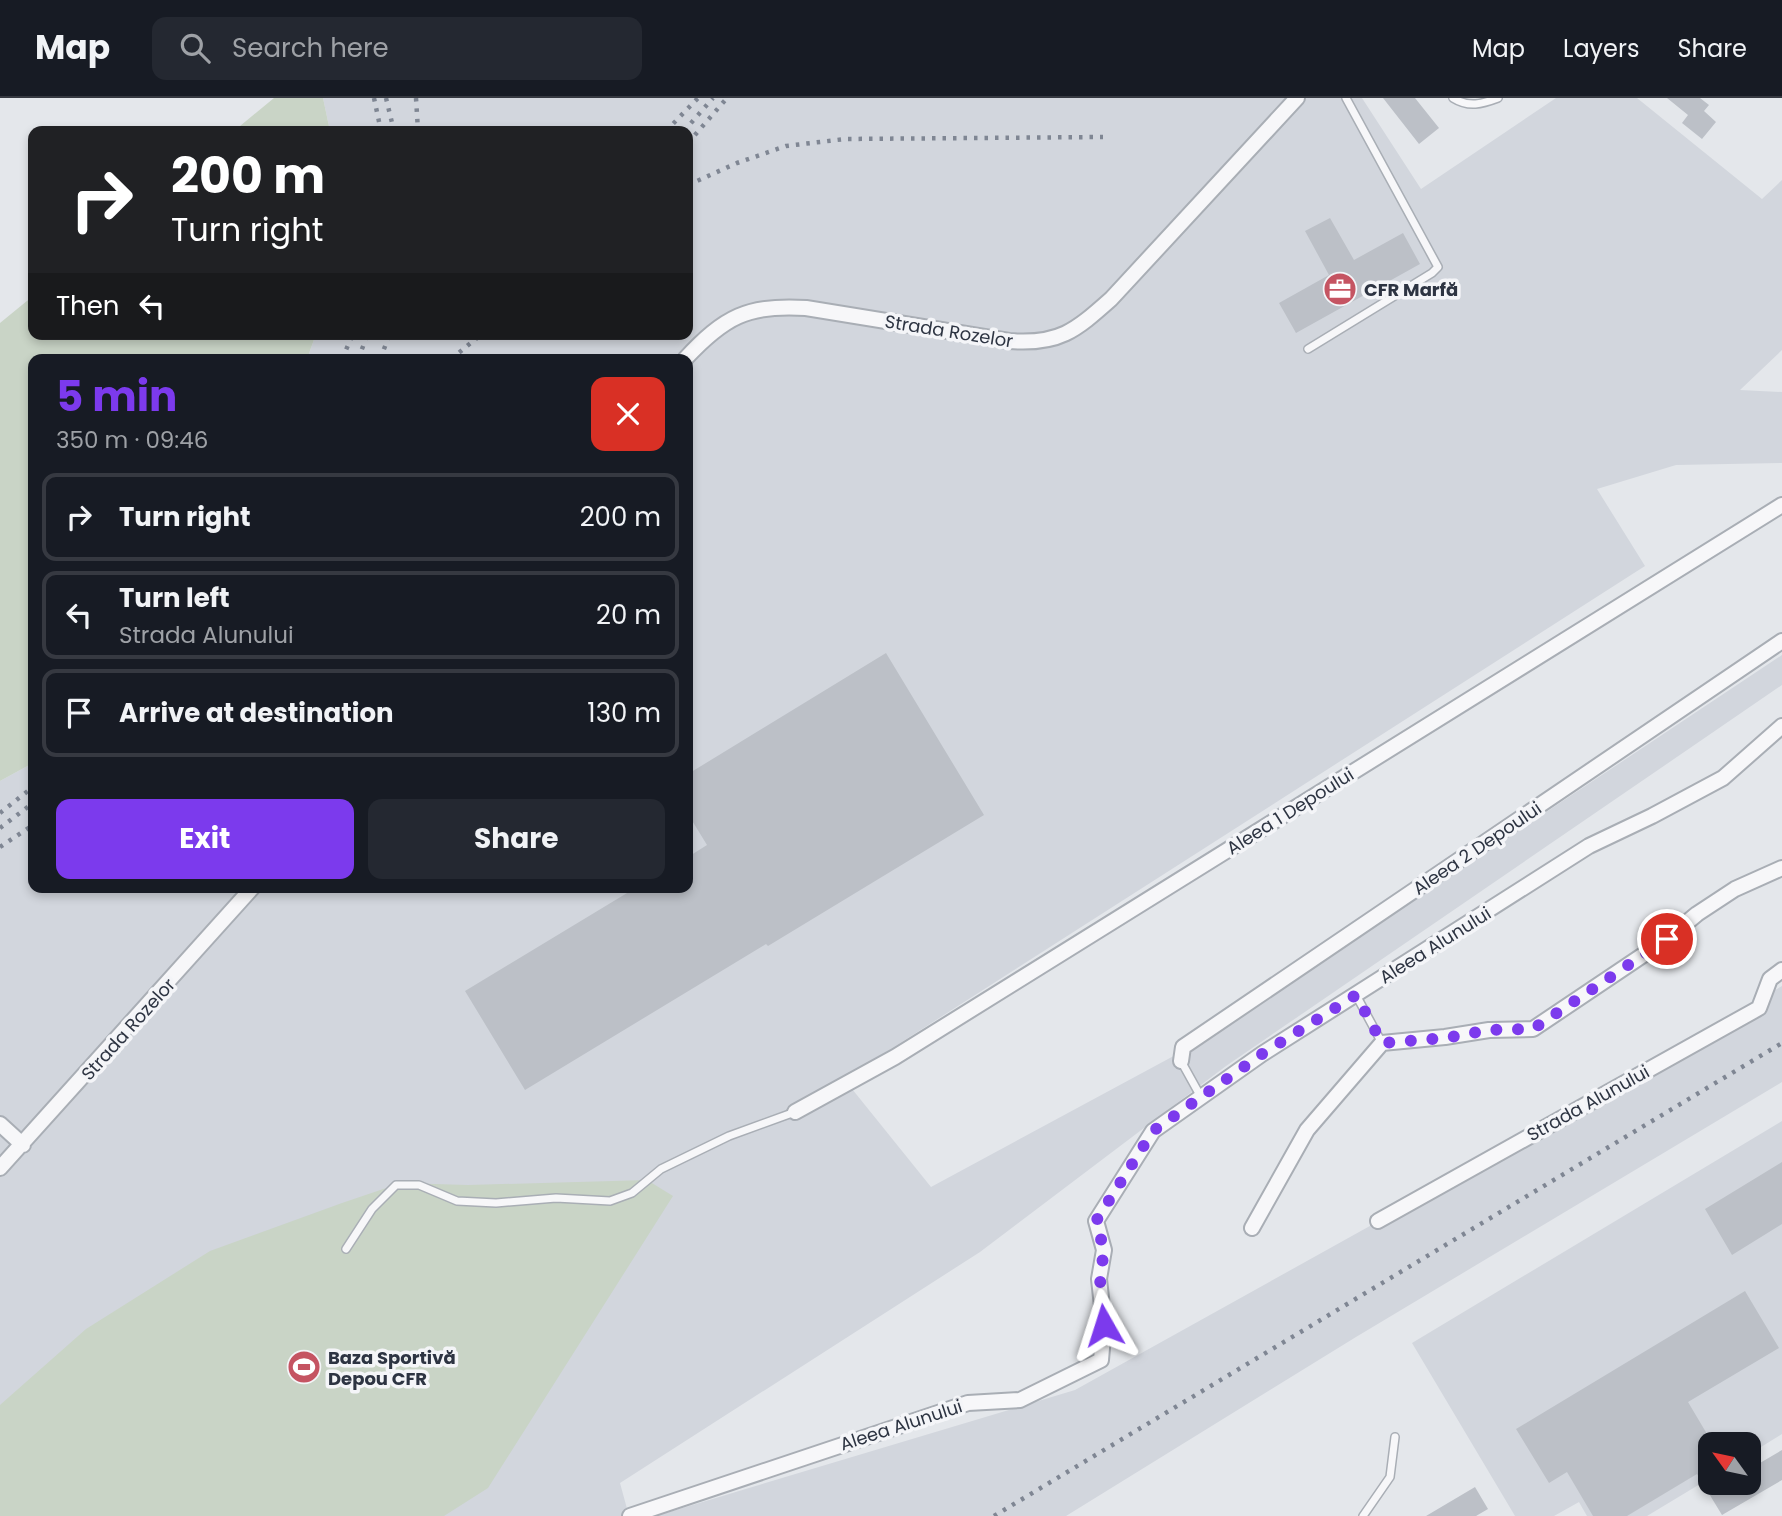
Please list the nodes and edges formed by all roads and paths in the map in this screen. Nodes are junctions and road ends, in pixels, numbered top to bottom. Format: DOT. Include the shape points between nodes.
graph roads {
  1 [pos="1297,98"];
  2 [pos="1346,98"];
  3 [pos="1453,98"];
  4 [pos="1498,98"];
  5 [pos="1308,349"];
  6 [pos="690,354"];
  7 [pos="1782,505"];
  8 [pos="1782,641"];
  9 [pos="1782,726"];
  10 [pos="1782,868"];
  11 [pos="248,893"];
  12 [pos="1782,970"];
  13 [pos="1356,995"];
  14 [pos="1382,1043"];
  15 [pos="1181,1062"];
  16 [pos="1201,1097"];
  17 [pos="795,1112"];
  18 [pos="0,1124"];
  19 [pos="23,1145"];
  20 [pos="0,1168"];
  21 [pos="1378,1221"];
  22 [pos="1252,1228"];
  23 [pos="346,1249"];
  24 [pos="1395,1437"];
  25 [pos="630,1516"];
  26 [pos="1363,1516"];
  1 -- 6 [label="street, Strada Rozelor" via="1111,299 1059,338 1009,341 784,306 758,308 735,317"];
  2 -- 5 [label="lane" via="1438,267"];
  3 -- 4 [label="lane" via="1478,105"];
  7 -- 17 [label="street, Aleea 1 Depoului" via="895,1057"];
  8 -- 15 [label="street, Aleea 2 Depoului" via="1183,1047"];
  9 -- 13 [label="street, Aleea Alunului" via="1723,778 1589,846"];
  10 -- 14 [label="street" via="1726,895 1533,1029"];
  11 -- 19 [label="street, Strada Rozelor"];
  12 -- 21 [label="street, Strada Alunului" via="1770,979 1759,1007"];
  13 -- 14 [label="lane"];
  13 -- 16 [label="street, Aleea Alunului"];
  14 -- 22 [label="street" via="1307,1130"];
  15 -- 16 [label="lane"];
  16 -- 25 [label="street, Aleea Alunului" via="1153,1131 1096,1221 1104,1250 1101,1360 1020,1400 968,1403"];
  17 -- 23 [label="lane" via="729,1136 661,1169 632,1194 610,1201 457,1201 419,1185 396,1185 372,1209"];
  18 -- 19 [label="street"];
  19 -- 20 [label="street, Strada Rozelor"];
  24 -- 26 [label="lane" via="1390,1476"];
}
